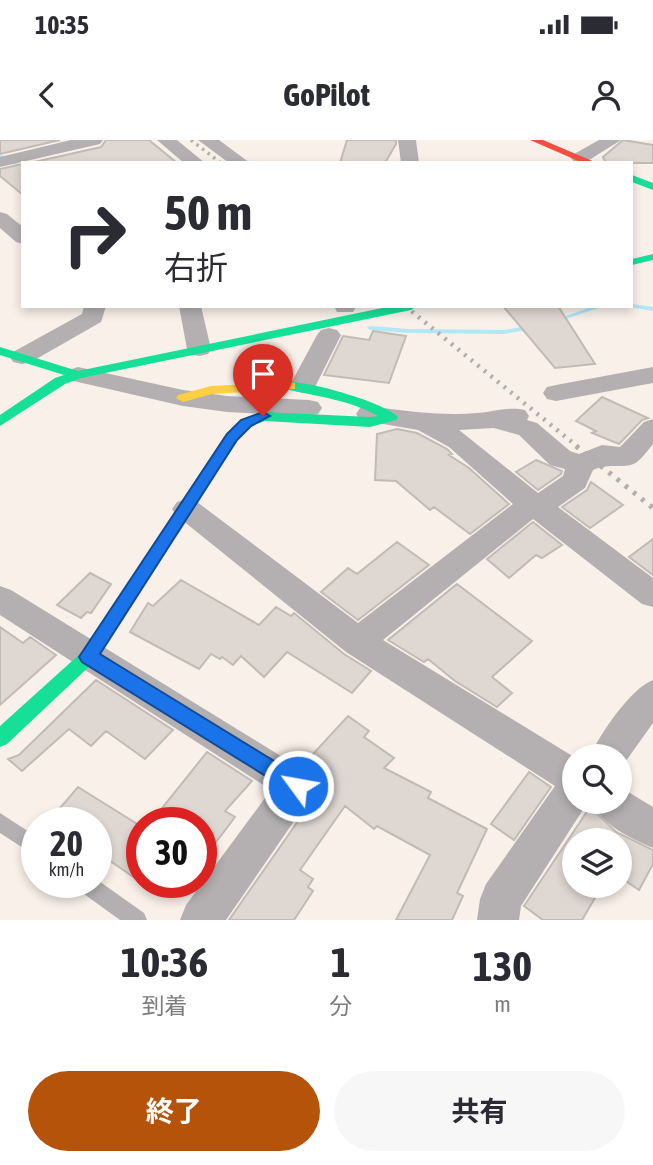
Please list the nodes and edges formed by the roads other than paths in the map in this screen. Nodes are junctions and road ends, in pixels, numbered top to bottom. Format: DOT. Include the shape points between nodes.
graph roads {
  1 [pos="94,140"];
  2 [pos="166,140"];
  3 [pos="208,140"];
  4 [pos="407,140"];
  5 [pos="535,140"];
  6 [pos="612,140"];
  7 [pos="51,150"];
  8 [pos="586,160"];
  9 [pos="6,161"];
  10 [pos="76,161"];
  11 [pos="193,161"];
  12 [pos="238,161"];
  13 [pos="415,161"];
  14 [pos="633,178"];
  15 [pos="653,187"];
  16 [pos="0,218"];
  17 [pos="21,236"];
  18 [pos="653,257"];
  19 [pos="633,262"];
  20 [pos="95,308"];
  21 [pos="190,308"];
  22 [pos="401,308"];
  23 [pos="329,335"];
  24 [pos="199,349"];
  25 [pos="11,354"];
  26 [pos="78,375"];
  27 [pos="653,375"];
  28 [pos="303,385"];
  29 [pos="591,386"];
  30 [pos="653,390"];
  31 [pos="556,393"];
  32 [pos="183,398"];
  33 [pos="401,418"];
  34 [pos="0,421"];
  35 [pos="653,428"];
  36 [pos="581,464"];
  37 [pos="536,506"];
  38 [pos="187,509"];
  39 [pos="653,595"];
  40 [pos="0,599"];
  41 [pos="358,642"];
  42 [pos="88,657"];
  43 [pos="653,695"];
  44 [pos="0,738"];
  45 [pos="617,744"];
  46 [pos="562,770"];
  47 [pos="562,808"];
  48 [pos="630,814"];
  49 [pos="0,822"];
  50 [pos="653,829"];
  51 [pos="21,837"];
  52 [pos="106,898"];
  53 [pos="136,920"];
  54 [pos="201,920"];
  55 [pos="498,920"];
  1 -- 7 [label="street"];
  2 -- 11 [label="street"];
  3 -- 12 [label="street"];
  4 -- 13 [label="street"];
  5 -- 8 [label="street"];
  6 -- 8 [label="street"];
  7 -- 9 [label="street"];
  7 -- 10 [label="street"];
  14 -- 15 [label="street"];
  16 -- 17 [label="street"];
  18 -- 19 [label="street"];
  20 -- 25 [label="street" via="93,317"];
  21 -- 24 [label="street"];
  22 -- 24 [label="street"];
  23 -- 28 [label="street"];
  24 -- 26 [label="street"];
  25 -- 26 [label="street"];
  26 -- 32 [label="street"];
  26 -- 34 [label="street" via="60,381"];
  27 -- 29 [label="street"];
  28 -- 32 [label="street" via="211,390"];
  28 -- 33 [label="street" via="368,403"];
  29 -- 30 [label="street" via="602,394"];
  29 -- 31 [label="street"];
  32 -- 33 [label="street"];
  33 -- 36 [label="street" via="477,422 507,418 528,429 560,458"];
  33 -- 37 [label="street" via="437,428 459,441"];
  33 -- 38 [label="street" via="370,422 263,416 246,423 232,437"];
  35 -- 36 [label="street" via="626,457 602,454"];
  36 -- 37 [label="street" via="575,481"];
  37 -- 39 [label="street"];
  37 -- 41 [label="street" via="496,531"];
  38 -- 41 [label="street"];
  38 -- 42 [label="street"];
  40 -- 42 [label="street"];
  41 -- 46 [label="street"];
  42 -- 44 [label="street"];
  42 -- 54 [label="street" via="298,786"];
  43 -- 45 [label="street"];
  47 -- 55 [label="street" via="501,899"];
  48 -- 50 [label="street"];
  49 -- 51 [label="lane"];
  52 -- 53 [label="lane"];
}
